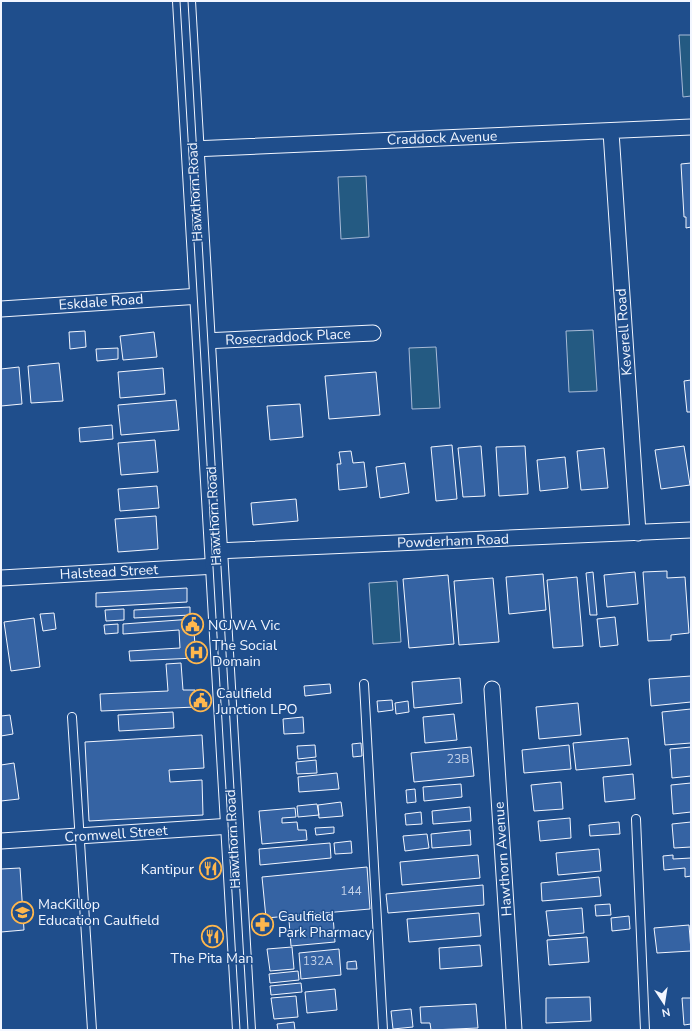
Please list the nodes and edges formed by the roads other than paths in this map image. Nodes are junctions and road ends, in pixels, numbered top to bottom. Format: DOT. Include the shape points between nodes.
graph roads {
  1 [pos="184,1"];
  2 [pos="691,127"];
  3 [pos="610,132"];
  4 [pos="192,148"];
  5 [pos="201,296"];
  6 [pos="1,309"];
  7 [pos="373,333"];
  8 [pos="204,341"];
  9 [pos="691,530"];
  10 [pos="638,533"];
  11 [pos="216,559"];
  12 [pos="1,578"];
  13 [pos="364,684"];
  14 [pos="492,689"];
  15 [pos="72,717"];
  16 [pos="636,819"];
  17 [pos="232,826"];
  18 [pos="78,836"];
  19 [pos="1,841"];
  20 [pos="92,1030"];
  21 [pos="244,1030"];
  22 [pos="383,1030"];
  23 [pos="514,1030"];
  24 [pos="645,1030"];
  1 -- 4 [label="main road, Hawthorn Road"];
  2 -- 3 [label="street, Craddock Avenue"];
  3 -- 4 [label="street, Craddock Avenue"];
  3 -- 10 [label="street, Keverell Road"];
  4 -- 5 [label="main road, Hawthorn Road"];
  5 -- 6 [label="street, Eskdale Road"];
  5 -- 8 [label="main road, Hawthorn Road"];
  7 -- 8 [label="street, Rosecraddock Place"];
  8 -- 11 [label="main road, Hawthorn Road"];
  9 -- 10 [label="street, Powderham Road"];
  10 -- 11 [label="street, Powderham Road"];
  11 -- 12 [label="street, Halstead Street"];
  11 -- 17 [label="main road, Hawthorn Road"];
  13 -- 22 [label="lane"];
  14 -- 23 [label="street, Hawthorn Avenue"];
  15 -- 18 [label="lane"];
  16 -- 24 [label="lane"];
  17 -- 18 [label="street, Cromwell Street"];
  17 -- 21 [label="main road, Hawthorn Road"];
  18 -- 19 [label="street, Cromwell Street"];
  18 -- 20 [label="lane"];
}
